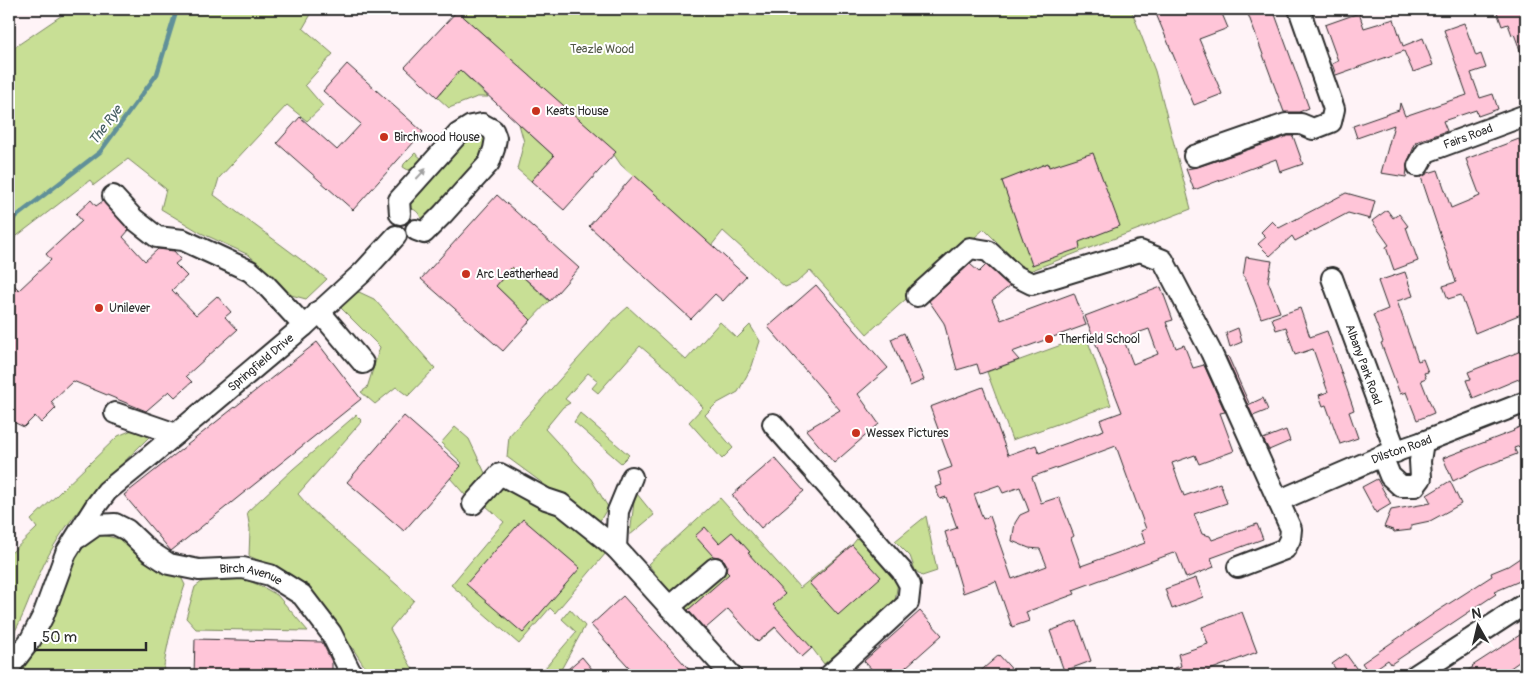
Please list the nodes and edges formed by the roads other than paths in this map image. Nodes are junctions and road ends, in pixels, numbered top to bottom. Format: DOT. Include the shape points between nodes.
graph roads {
  1 [pos="1299,9"];
  2 [pos="1526,115"];
  3 [pos="1194,156"];
  4 [pos="1418,166"];
  5 [pos="113,196"];
  6 [pos="400,214"];
  7 [pos="416,230"];
  8 [pos="396,236"];
  9 [pos="1332,278"];
  10 [pos="917,296"];
  11 [pos="319,311"];
  12 [pos="304,326"];
  13 [pos="363,363"];
  14 [pos="1526,402"];
  15 [pos="115,413"];
  16 [pos="773,424"];
  17 [pos="176,434"];
  18 [pos="1423,442"];
  19 [pos="1389,454"];
  20 [pos="632,477"];
  21 [pos="119,482"];
  22 [pos="1278,501"];
  23 [pos="473,504"];
  24 [pos="114,524"];
  25 [pos="72,543"];
  26 [pos="616,548"];
  27 [pos="1238,567"];
  28 [pos="715,568"];
  29 [pos="1526,603"];
  30 [pos="669,607"];
  31 [pos="9,668"];
  32 [pos="346,670"];
  33 [pos="731,675"];
  34 [pos="830,675"];
  35 [pos="1416,675"];
  1 -- 3 [label="street" via="1334,109 1330,122 1313,129 1301,124 1286,124"];
  2 -- 4 [label="street, Fairs Road" via="1426,152"];
  5 -- 12 [label="street" via="134,219 157,237 183,240 250,271"];
  6 -- 7 [label="street" via="413,217"];
  6 -- 7 [label="street, one-way" via="399,200 458,134 482,124 493,130 496,138 489,163 424,233"];
  6 -- 8 [label="street" via="392,223"];
  7 -- 8 [label="street" via="406,239"];
  8 -- 11 [label="street, Springfield Drive" via="363,272"];
  9 -- 19 [label="street, Albany Park Road"];
  10 -- 22 [label="street" via="970,248 988,251 1014,275 1032,284 1140,251 1163,260 1211,352"];
  11 -- 12 [label="street, Springfield Drive"];
  11 -- 13 [label="street"];
  12 -- 17 [label="street, Springfield Drive"];
  14 -- 18 [label="street, Dilston Road"];
  15 -- 17 [label="street"];
  16 -- 34 [label="street" via="902,571 910,585 908,603"];
  17 -- 21 [label="street, Springfield Drive"];
  18 -- 19 [label="street, Dilston Road"];
  18 -- 19 [label="street, Albany Park Road" via="1421,478 1415,486 1401,486 1390,476"];
  19 -- 22 [label="street, Dilston Road"];
  20 -- 26 [label="street" via="618,511"];
  21 -- 24 [label="street" via="112,508"];
  21 -- 25 [label="street, Springfield Drive" via="107,490"];
  22 -- 27 [label="street" via="1291,529 1285,549"];
  23 -- 26 [label="street" via="500,474 561,504"];
  24 -- 25 [label="street, Springfield Drive" via="96,525"];
  24 -- 32 [label="street, Birch Avenue" via="127,530 169,564 199,570 242,568 270,575 302,595 331,633"];
  25 -- 31 [label="street, Springfield Drive" via="39,624"];
  26 -- 30 [label="street"];
  28 -- 30 [label="street"];
  29 -- 35 [label="street"];
  30 -- 33 [label="street"];
}
